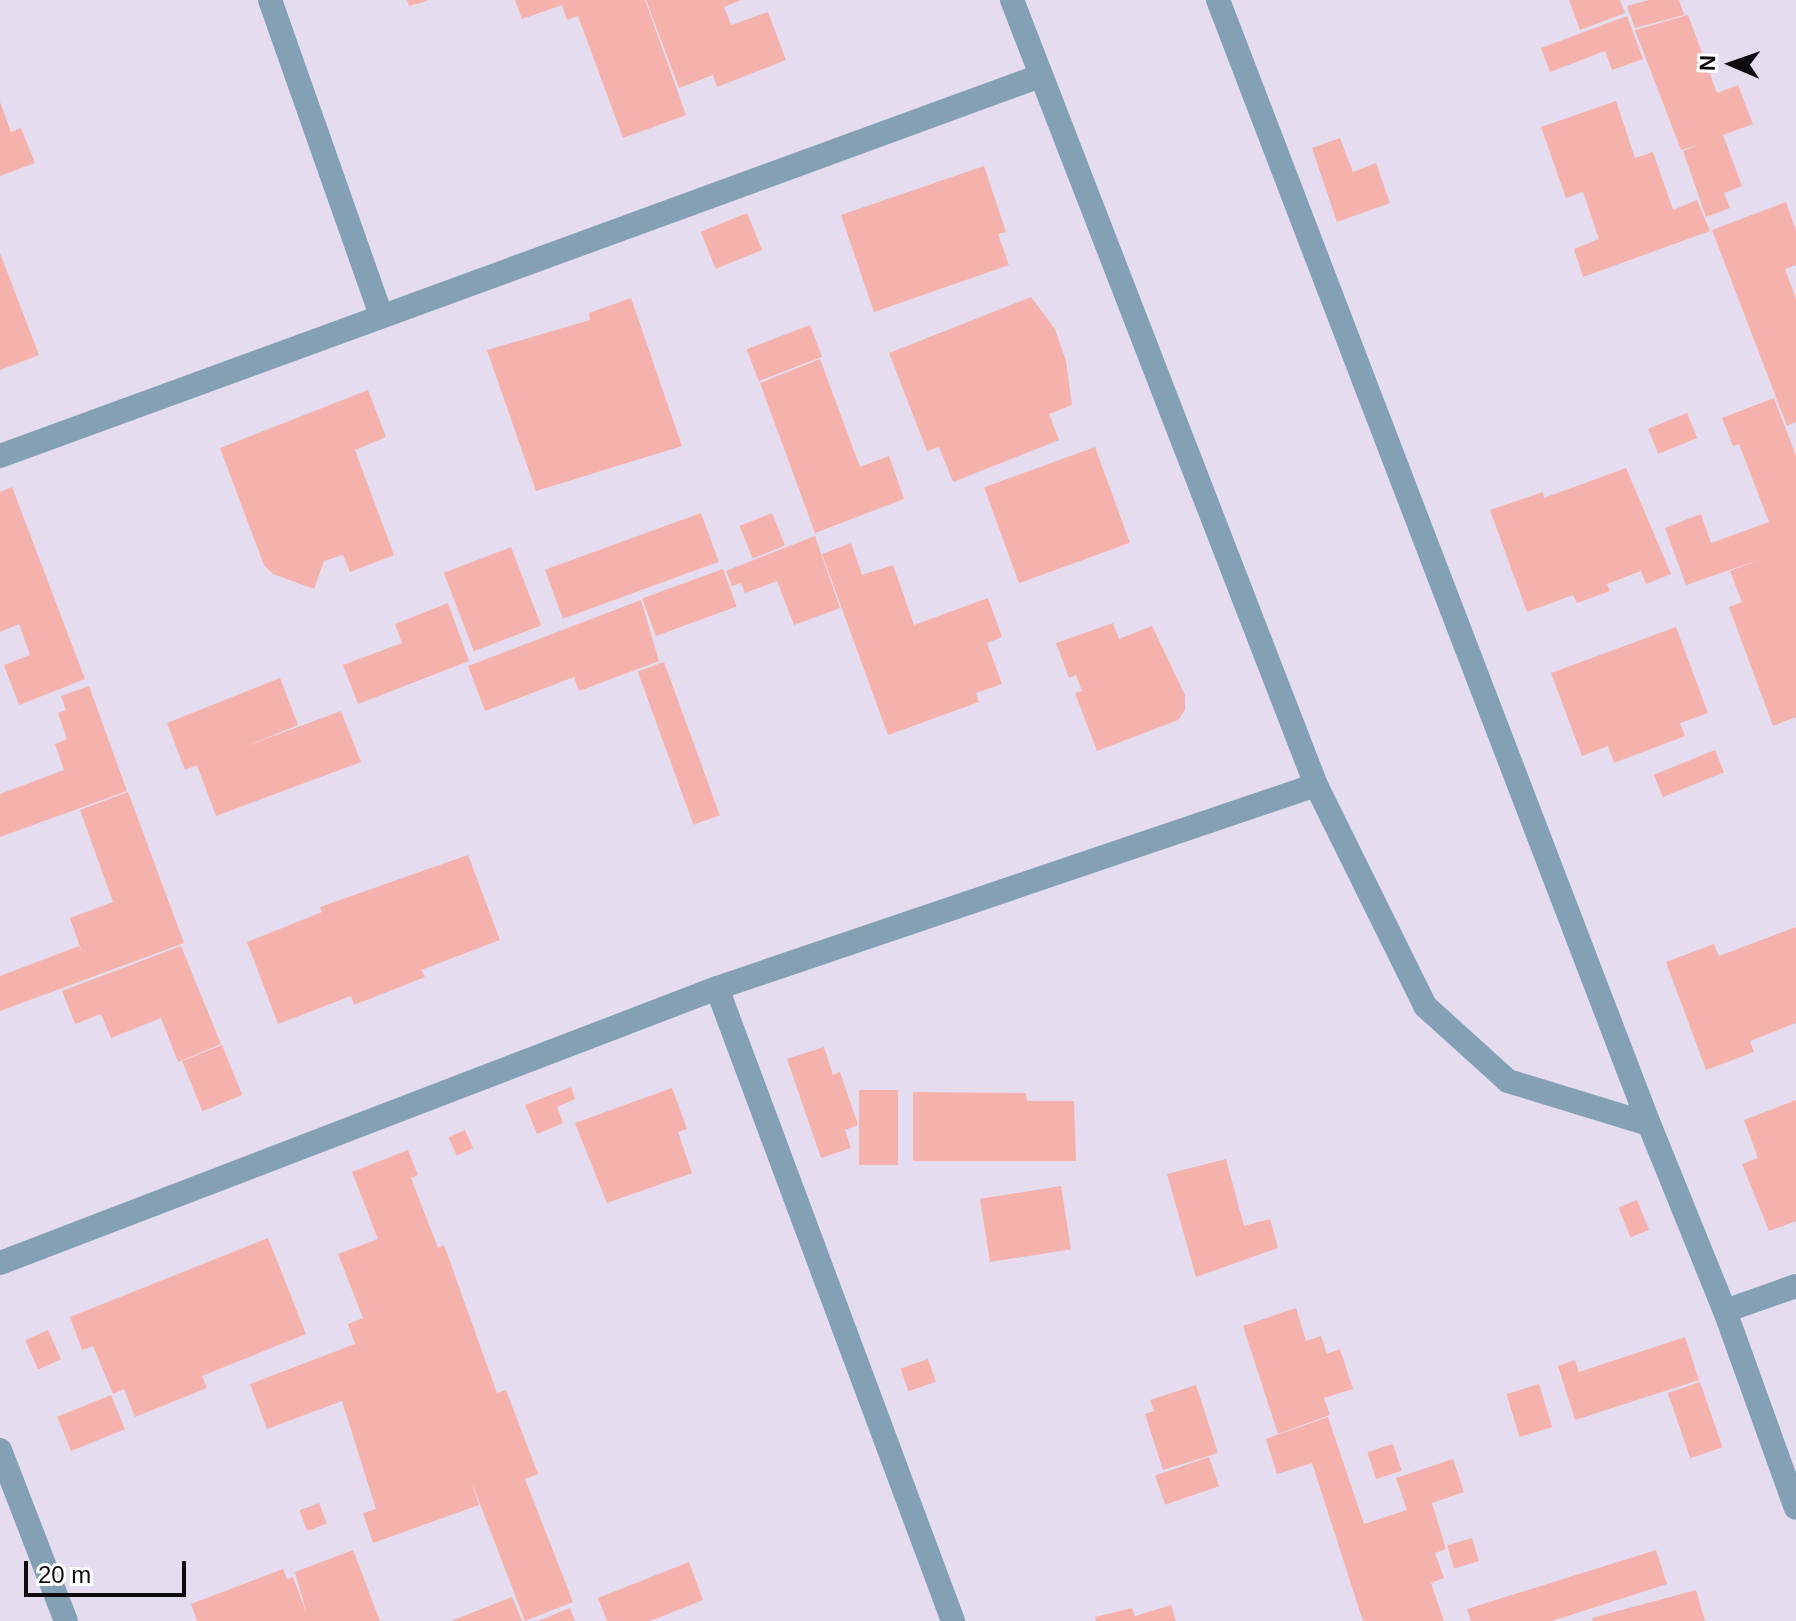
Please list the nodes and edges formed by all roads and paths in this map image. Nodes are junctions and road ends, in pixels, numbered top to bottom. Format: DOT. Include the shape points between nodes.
graph roads {
  1 [pos="270,0"];
  2 [pos="1012,0"];
  3 [pos="1218,0"];
  4 [pos="1040,76"];
  5 [pos="381,316"];
  6 [pos="0,456"];
  7 [pos="1316,785"];
  8 [pos="717,988"];
  9 [pos="1649,1124"];
  10 [pos="0,1263"];
  11 [pos="1796,1286"];
  12 [pos="1725,1311"];
  13 [pos="0,1450"];
  14 [pos="1796,1508"];
  15 [pos="66,1621"];
  16 [pos="953,1621"];
  1 -- 5 [label="street"];
  2 -- 4 [label="street"];
  3 -- 9 [label="street"];
  4 -- 5 [label="street"];
  4 -- 7 [label="street"];
  5 -- 6 [label="street"];
  7 -- 8 [label="street"];
  7 -- 9 [label="street" via="1425,1006 1508,1081"];
  8 -- 10 [label="street"];
  8 -- 16 [label="street"];
  9 -- 12 [label="street"];
  11 -- 12 [label="street"];
  12 -- 14 [label="street"];
  13 -- 15 [label="street"];
}
